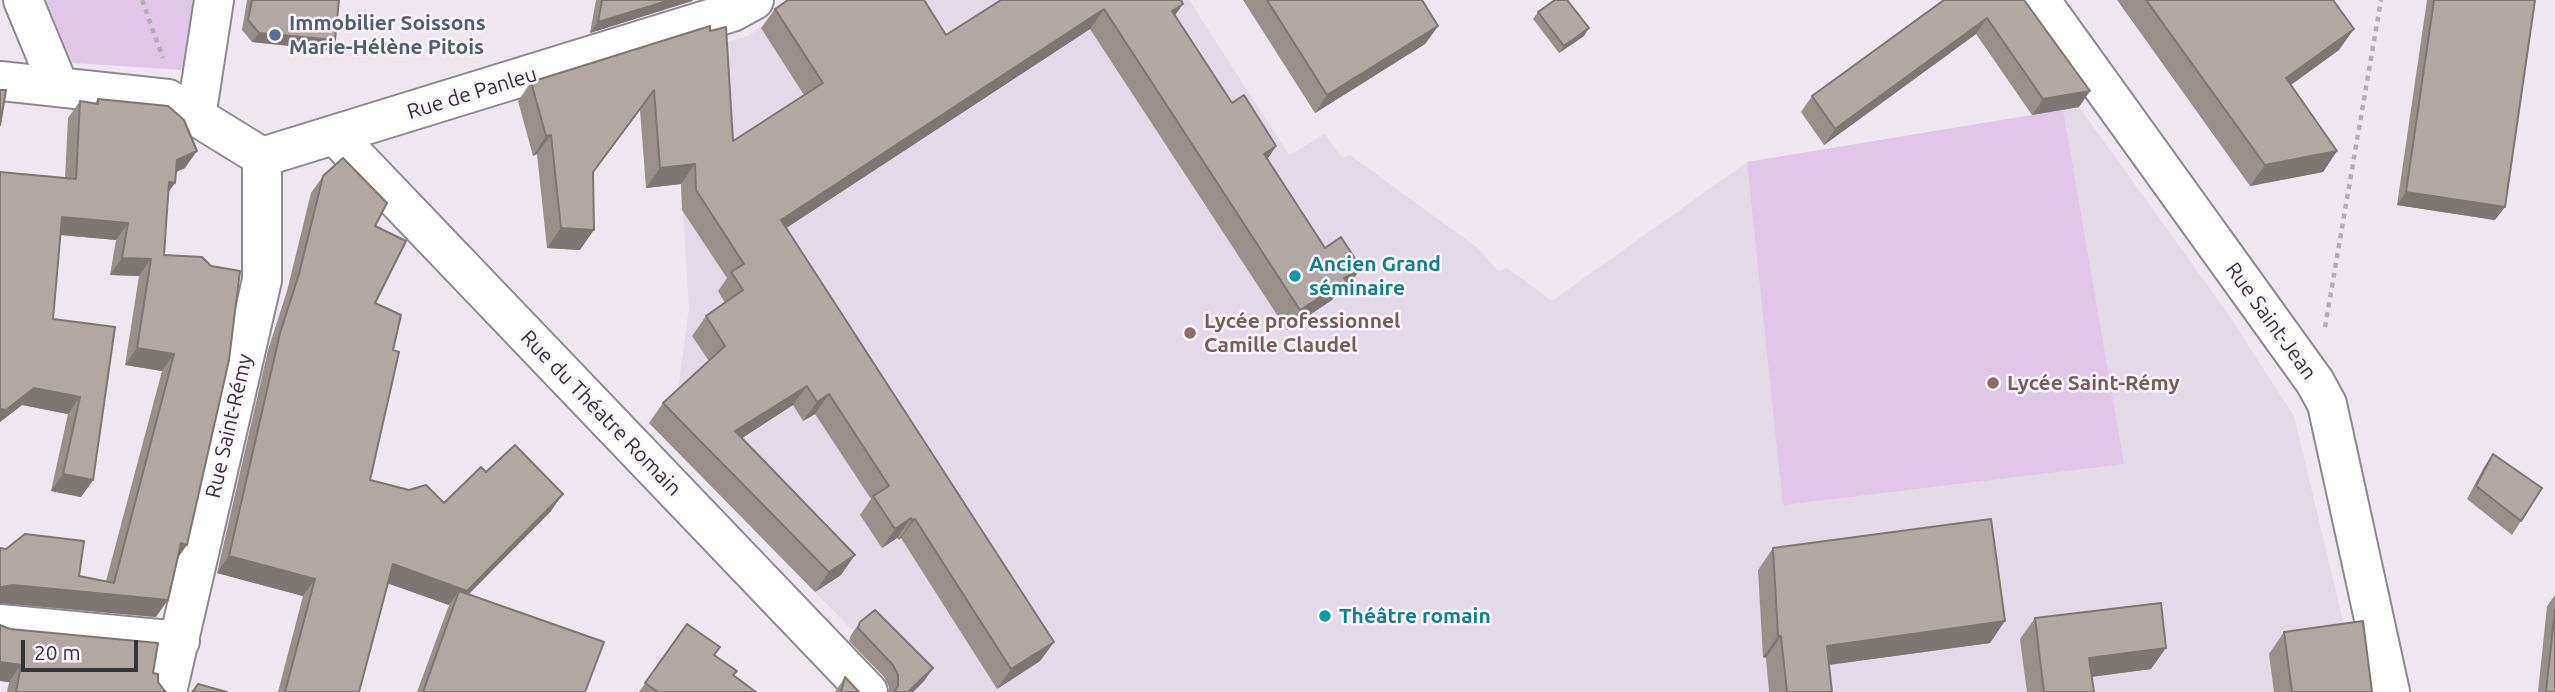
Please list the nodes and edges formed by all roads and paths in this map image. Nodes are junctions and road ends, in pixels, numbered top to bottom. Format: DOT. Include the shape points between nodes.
graph roads {
  1 [pos="23,0"];
  2 [pos="142,0"];
  3 [pos="214,0"];
  4 [pos="754,0"];
  5 [pos="2040,0"];
  6 [pos="2381,0"];
  7 [pos="0,81"];
  8 [pos="59,87"];
  9 [pos="182,108"];
  10 [pos="335,135"];
  11 [pos="262,158"];
  12 [pos="2315,382"];
  13 [pos="0,624"];
  14 [pos="180,641"];
  15 [pos="167,692"];
  16 [pos="868,692"];
  17 [pos="2389,692"];
  1 -- 8 [label="street"];
  2 -- 9 [label="path"];
  3 -- 9 [label="street"];
  4 -- 10 [label="street, Rue de Panleu" via="732,12"];
  5 -- 12 [label="street, Rue Saint-Jean"];
  6 -- 12 [label="path"];
  7 -- 8 [label="street"];
  8 -- 9 [label="street"];
  9 -- 11 [label="street"];
  10 -- 11 [label="street, Rue de Panleu"];
  10 -- 16 [label="street, Rue du Théatre Romain"];
  11 -- 14 [label="street, Rue Saint-Rémy" via="262,281"];
  12 -- 17 [label="street, Rue Saint-Jean" via="2327,404"];
  13 -- 14 [label="street"];
  14 -- 15 [label="street, Rue Saint-Rémy"];
}
